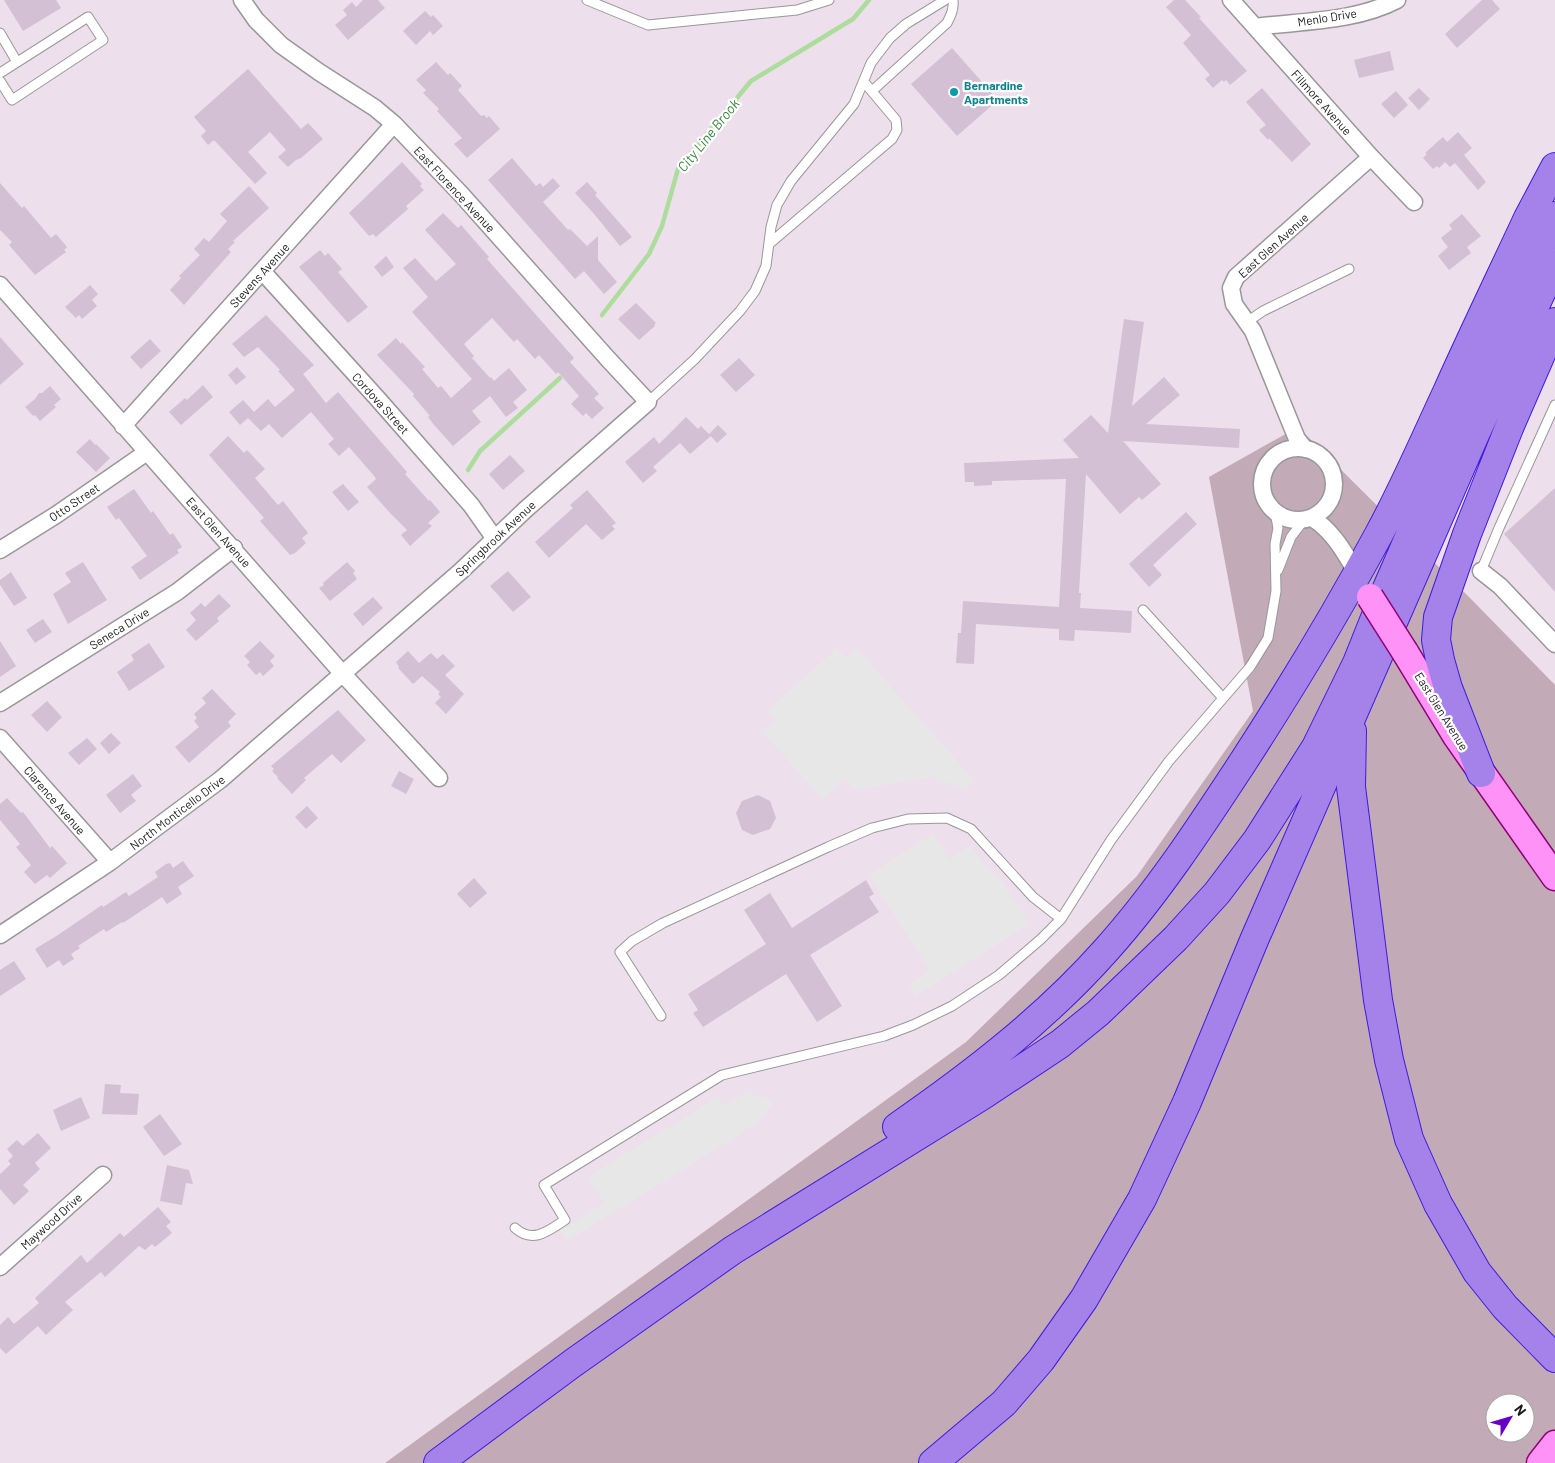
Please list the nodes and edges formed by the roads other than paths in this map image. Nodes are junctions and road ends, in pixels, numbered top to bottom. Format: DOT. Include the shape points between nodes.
graph roads {
  1 [pos="242,0"];
  2 [pos="588,0"];
  3 [pos="829,0"];
  4 [pos="945,0"];
  5 [pos="953,0"];
  6 [pos="1231,0"];
  7 [pos="1397,0"];
  8 [pos="1255,27"];
  9 [pos="0,33"];
  10 [pos="17,62"];
  11 [pos="0,73"];
  12 [pos="0,81"];
  13 [pos="864,82"];
  14 [pos="872,91"];
  15 [pos="394,124"];
  16 [pos="1371,157"];
  17 [pos="1555,167"];
  18 [pos="1414,202"];
  19 [pos="1555,216"];
  20 [pos="769,244"];
  21 [pos="1555,263"];
  22 [pos="1349,269"];
  23 [pos="262,271"];
  24 [pos="0,285"];
  25 [pos="1246,322"];
  26 [pos="1555,322"];
  27 [pos="648,402"];
  28 [pos="1555,405"];
  29 [pos="1284,406"];
  30 [pos="123,426"];
  31 [pos="1305,449"];
  32 [pos="147,452"];
  33 [pos="1275,456"];
  34 [pos="1327,505"];
  35 [pos="1275,512"];
  36 [pos="1308,519"];
  37 [pos="495,538"];
  38 [pos="1336,540"];
  39 [pos="234,548"];
  40 [pos="0,550"];
  41 [pos="1481,571"];
  42 [pos="1356,573"];
  43 [pos="1275,580"];
  44 [pos="1143,610"];
  45 [pos="1555,644"];
  46 [pos="342,673"];
  47 [pos="1223,698"];
  48 [pos="0,703"];
  49 [pos="1357,708"];
  50 [pos="0,738"];
  51 [pos="1481,773"];
  52 [pos="439,778"];
  53 [pos="110,862"];
  54 [pos="1555,877"];
  55 [pos="1061,919"];
  56 [pos="0,935"];
  57 [pos="661,1016"];
  58 [pos="103,1175"];
  59 [pos="516,1228"];
  60 [pos="0,1267"];
  61 [pos="1555,1358"];
  62 [pos="478,1433"];
  63 [pos="1555,1444"];
  64 [pos="438,1463"];
  65 [pos="933,1463"];
  66 [pos="1540,1463"];
  1 -- 15 [label="street, East Florence Avenue" via="256,20 281,45"];
  2 -- 3 [label="lane" via="648,25 797,10"];
  4 -- 13 [label="lane" via="890,38 871,62"];
  5 -- 14 [label="lane" via="952,14 946,23"];
  6 -- 8 [label="street, Fillmore Avenue"];
  7 -- 8 [label="street, Menlo Drive" via="1342,17"];
  8 -- 16 [label="street, Fillmore Avenue"];
  9 -- 10 [label="lane"];
  10 -- 11 [label="lane"];
  10 -- 12 [label="lane" via="88,17 103,40 12,100"];
  13 -- 14 [label="lane"];
  13 -- 20 [label="lane" via="854,104 791,181 777,205"];
  14 -- 20 [label="lane" via="896,120 897,130 892,139"];
  15 -- 23 [label="street, Stevens Avenue"];
  15 -- 27 [label="street, East Florence Avenue" via="462,194"];
  16 -- 18 [label="street, Fillmore Avenue"];
  16 -- 25 [label="street, East Glen Avenue" via="1236,277 1231,288 1234,304"];
  17 -- 42 [label="highway" via="1399,495"];
  19 -- 62 [label="highway" via="1485,364 1357,663 1316,747 1257,840 1217,893 1176,938 1098,1013 1060,1044 734,1250 580,1357"];
  20 -- 27 [label="lane" via="766,266 755,291 740,311"];
  21 -- 49 [label="highway" via="1477,430"];
  22 -- 25 [label="lane"];
  23 -- 30 [label="street, Stevens Avenue"];
  23 -- 37 [label="street, Cordova Street" via="471,505"];
  24 -- 30 [label="street, East Glen Avenue"];
  25 -- 29 [label="street, East Glen Avenue" via="1253,331"];
  26 -- 51 [label="highway" via="1467,534 1438,617 1436,640 1440,660"];
  27 -- 37 [label="street, Springbrook Avenue"];
  28 -- 41 [label="lane"];
  29 -- 31 [label="street, East Glen Avenue" via="1297,439"];
  29 -- 33 [label="street, East Glen Avenue" via="1284,429"];
  30 -- 32 [label="street, East Glen Avenue"];
  31 -- 33 [label="street" via="1285,450"];
  31 -- 34 [label="street, East Glen Avenue" via="1327,462 1332,473 1334,486"];
  32 -- 39 [label="street, East Glen Avenue"];
  32 -- 40 [label="street, Otto Street"];
  33 -- 35 [label="street, East Glen Avenue" via="1265,469 1262,486 1264,497"];
  34 -- 36 [label="street"];
  34 -- 38 [label="street, East Glen Avenue"];
  35 -- 36 [label="street, East Glen Avenue" via="1291,520"];
  35 -- 43 [label="lane" via="1278,528"];
  36 -- 38 [label="street, East Glen Avenue" via="1323,525"];
  36 -- 43 [label="lane" via="1291,537"];
  37 -- 46 [label="street, Springbrook Avenue"];
  38 -- 42 [label="street, East Glen Avenue"];
  39 -- 46 [label="street, East Glen Avenue"];
  39 -- 48 [label="street, Seneca Drive" via="177,592"];
  41 -- 45 [label="street" via="1500,586"];
  42 -- 51 [label="main road, East Glen Avenue, bridge"];
  42 -- 62 [label="highway" via="1301,671 1218,801 1137,913 1078,980 1003,1048 932,1103 661,1282 573,1348"];
  43 -- 47 [label="lane" via="1268,638 1250,667"];
  44 -- 47 [label="lane"];
  46 -- 52 [label="street, East Glen Avenue"];
  46 -- 53 [label="street, North Monticello Drive" via="220,780"];
  47 -- 55 [label="lane" via="1169,761 1111,840"];
  49 -- 61 [label="highway" via="1351,738 1351,787 1378,1000 1409,1139 1438,1204 1477,1272 1505,1307"];
  49 -- 65 [label="highway" via="1142,1199 1084,1299 1041,1360 1004,1403"];
  50 -- 53 [label="street, Clarence Avenue"];
  51 -- 54 [label="main road, East Glen Avenue"];
  53 -- 56 [label="street, North Monticello Drive"];
  55 -- 57 [label="lane" via="1033,897 971,829 948,818 908,819 872,828 828,847 663,923 632,941 620,952"];
  55 -- 59 [label="lane" via="999,975 952,1006 913,1025 884,1036 722,1075 544,1185 565,1220 533,1237"];
  58 -- 60 [label="street, Maywood Drive"];
  62 -- 64 [label="highway"];
  63 -- 66 [label="main road"];
}
